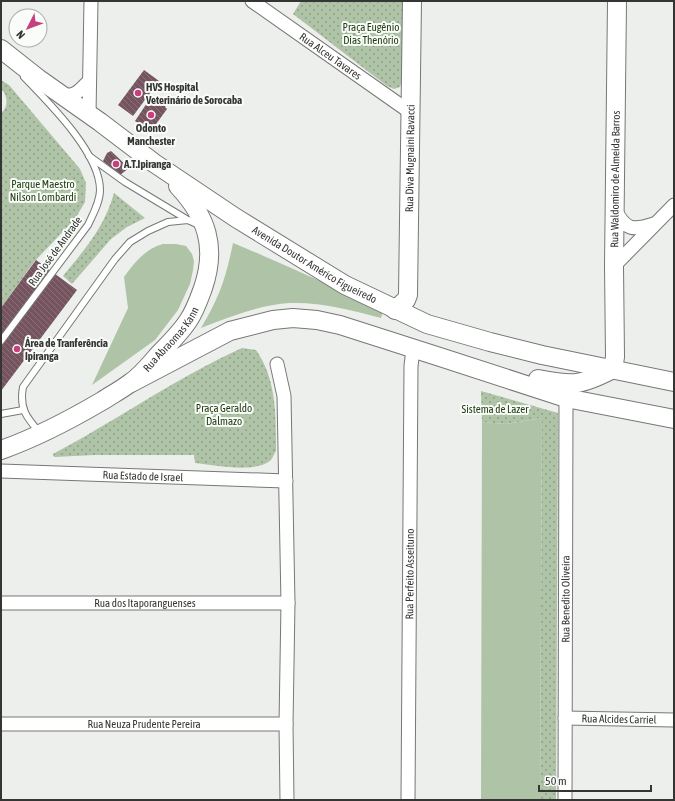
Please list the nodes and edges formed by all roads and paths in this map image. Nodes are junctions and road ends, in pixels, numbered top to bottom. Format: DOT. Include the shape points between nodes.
graph roads {
  1 [pos="91,1"];
  2 [pos="252,1"];
  3 [pos="412,1"];
  4 [pos="617,1"];
  5 [pos="1,49"];
  6 [pos="1,53"];
  7 [pos="89,81"];
  8 [pos="62,95"];
  9 [pos="410,112"];
  10 [pos="89,114"];
  11 [pos="89,156"];
  12 [pos="154,163"];
  13 [pos="674,205"];
  14 [pos="615,210"];
  15 [pos="188,220"];
  16 [pos="654,224"];
  17 [pos="206,228"];
  18 [pos="614,266"];
  19 [pos="396,310"];
  20 [pos="1,341"];
  21 [pos="413,349"];
  22 [pos="443,358"];
  23 [pos="277,364"];
  24 [pos="619,366"];
  25 [pos="674,382"];
  26 [pos="132,383"];
  27 [pos="566,398"];
  28 [pos="23,410"];
  29 [pos="1,414"];
  30 [pos="674,419"];
  31 [pos="41,435"];
  32 [pos="1,450"];
  33 [pos="1,471"];
  34 [pos="286,481"];
  35 [pos="1,603"];
  36 [pos="288,603"];
  37 [pos="565,718"];
  38 [pos="674,720"];
  39 [pos="1,724"];
  40 [pos="286,724"];
  41 [pos="287,800"];
  42 [pos="408,800"];
  43 [pos="565,800"];
  1 -- 7 [label="street"];
  2 -- 9 [label="street, Rua Alceu Tavares"];
  3 -- 9 [label="main road, Rua Diva Mugnaini Ravacci"];
  4 -- 14 [label="main road, Rua Waldomiro de Almeida Barros"];
  5 -- 8 [label="main road, Avenida Doutor Américo Figueiredo"];
  6 -- 11 [label="lane, Rua José de Andrade" via="72,130"];
  7 -- 8 [label="street" via="75,94"];
  7 -- 10 [label="street"];
  8 -- 10 [label="main road, Avenida Doutor Américo Figueiredo"];
  9 -- 19 [label="main road, Rua Diva Mugnaini Ravacci" via="408,295"];
  10 -- 12 [label="main road, Avenida Doutor Américo Figueiredo"];
  11 -- 15 [label="lane" via="125,182"];
  11 -- 20 [label="lane, Rua José de Andrade" via="100,192 88,225"];
  12 -- 17 [label="main road, Rua Abraomas Kann" via="179,187"];
  12 -- 19 [label="main road, Avenida Doutor Américo Figueiredo" via="236,218 345,285"];
  13 -- 16 [label="street"];
  14 -- 16 [label="street" via="627,226 639,229"];
  14 -- 18 [label="main road, Rua Waldomiro de Almeida Barros"];
  15 -- 17 [label="lane"];
  15 -- 28 [label="lane" via="168,222 148,230 130,242 115,259 23,387"];
  16 -- 18 [label="street"];
  17 -- 26 [label="main road, Rua Abraomas Kann" via="210,266 200,298 178,335"];
  18 -- 24 [label="main road, Rua Waldomiro de Almeida Barros"];
  19 -- 24 [label="main road, Avenida Doutor Américo Figueiredo" via="427,324 490,342 542,355"];
  21 -- 22 [label="main road"];
  21 -- 26 [label="main road" via="317,320 273,320 230,331"];
  21 -- 42 [label="street, Rua Perfeito Asseituno"];
  22 -- 24 [label="main road" via="561,384 585,382"];
  22 -- 27 [label="main road"];
  23 -- 34 [label="street" via="284,396"];
  24 -- 25 [label="main road, Avenida Doutor Américo Figueiredo"];
  26 -- 31 [label="main road, Rua Abraomas Kann"];
  27 -- 30 [label="main road"];
  27 -- 37 [label="street, Rua Benedito Oliveira"];
  28 -- 29 [label="lane"];
  28 -- 31 [label="lane"];
  31 -- 32 [label="main road, Rua Abraomas Kann"];
  33 -- 34 [label="street, Rua Estado de Israel"];
  34 -- 36 [label="street"];
  35 -- 36 [label="street, Rua dos Itaporanguenses"];
  36 -- 40 [label="street"];
  37 -- 38 [label="street, Rua Alcides Carriel"];
  37 -- 43 [label="street, Rua Benedito Oliveira"];
  39 -- 40 [label="street, Rua Neuza Prudente Pereira"];
  40 -- 41 [label="street"];
}
